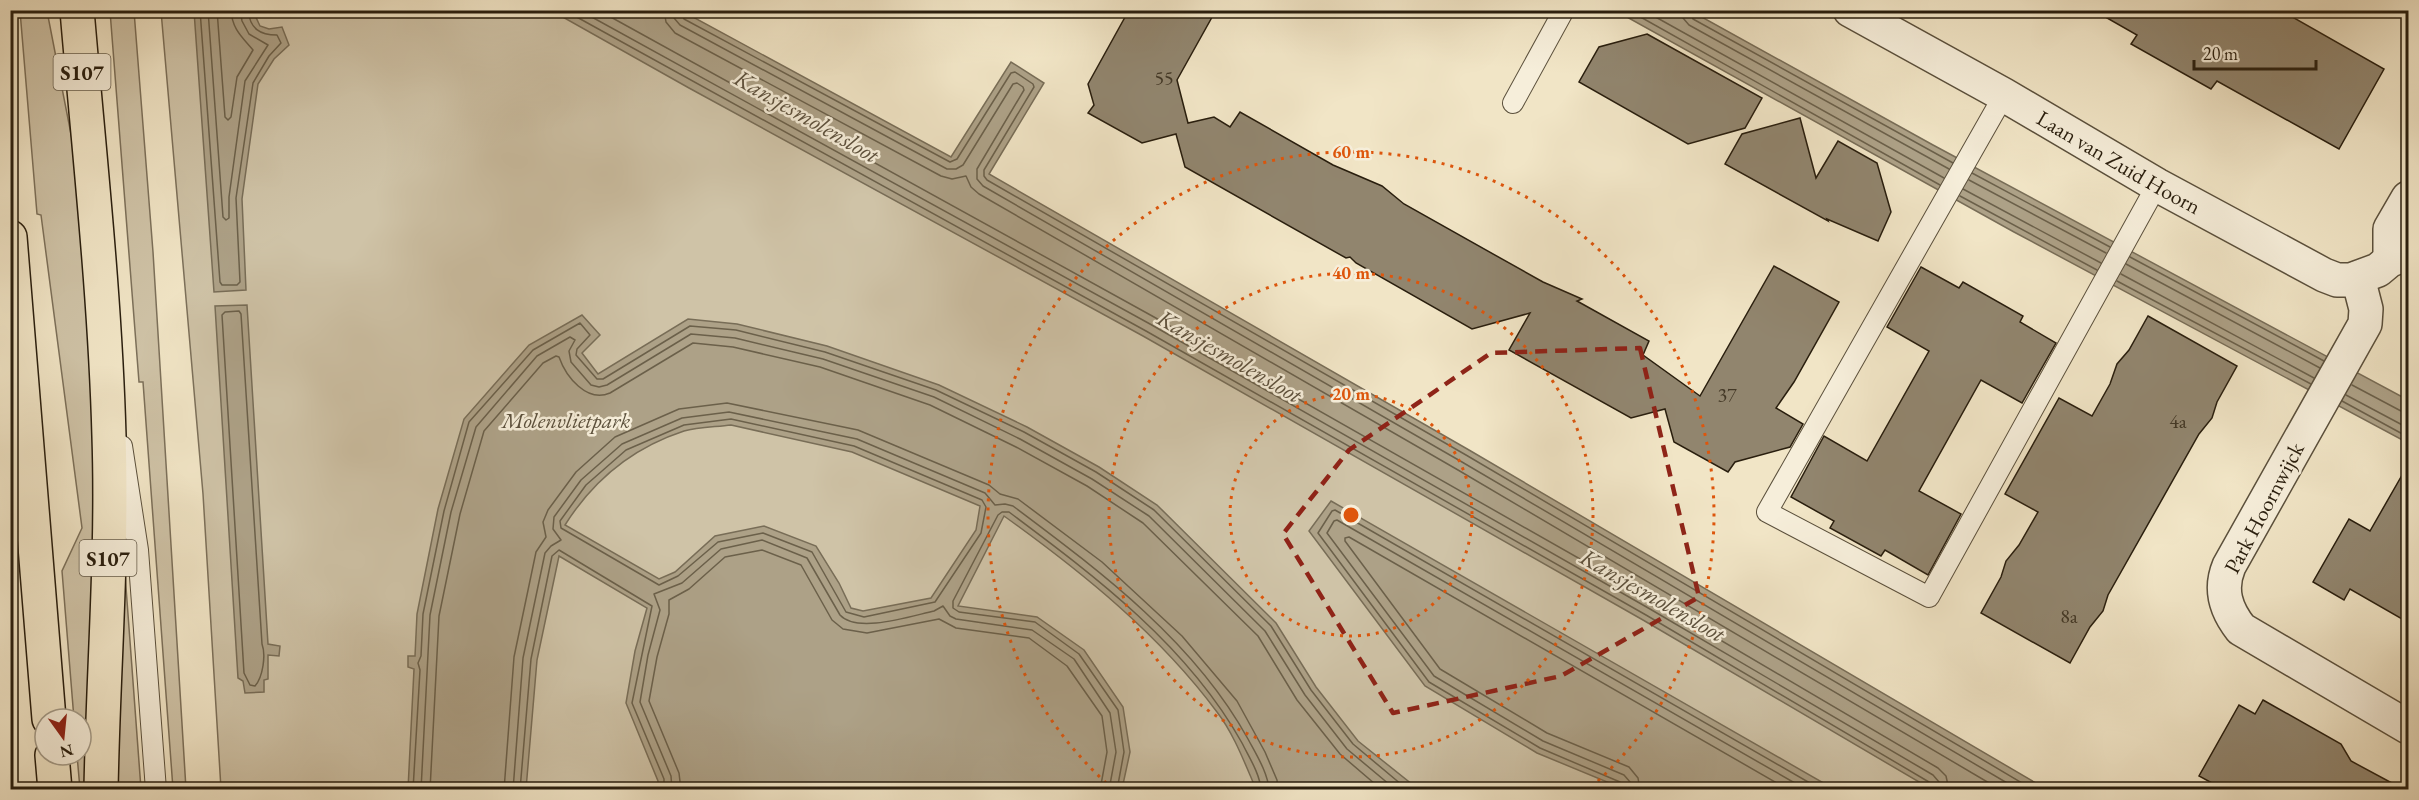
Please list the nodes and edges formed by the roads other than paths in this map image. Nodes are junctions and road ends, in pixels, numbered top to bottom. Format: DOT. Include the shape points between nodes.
graph roads {
  1 [pos="77,10"];
  2 [pos="1851,10"];
  3 [pos="1563,12"];
  4 [pos="2004,95"];
  5 [pos="1513,103"];
  6 [pos="2157,185"];
  7 [pos="2409,198"];
  8 [pos="10,237"];
  9 [pos="2399,257"];
  10 [pos="2358,278"];
  11 [pos="104,327"];
  12 [pos="48,707"];
  13 [pos="2409,726"];
  14 [pos="53,767"];
  15 [pos="55,789"];
  16 [pos="101,789"];
  17 [pos="156,789"];
  1 -- 11 [label="main road, S107"];
  2 -- 4 [label="street, Laan van Zuid Hoorn"];
  3 -- 5 [label="lane"];
  4 -- 6 [label="street, Laan van Zuid Hoorn"];
  4 -- 6 [label="lane" via="1767,512 1929,597"];
  6 -- 10 [label="street, Laan van Zuid Hoorn" via="2325,275 2344,281"];
  7 -- 9 [label="street" via="2390,229"];
  8 -- 12 [label="main road"];
  9 -- 10 [label="street"];
  10 -- 13 [label="street, Park Hoornwijck" via="2366,309 2365,324 2229,566 2224,589 2226,607 2241,629"];
  11 -- 16 [label="main road, S107" via="109,461"];
  11 -- 17 [label="lane" via="138,550"];
  14 -- 15 [label="main road"];
}
